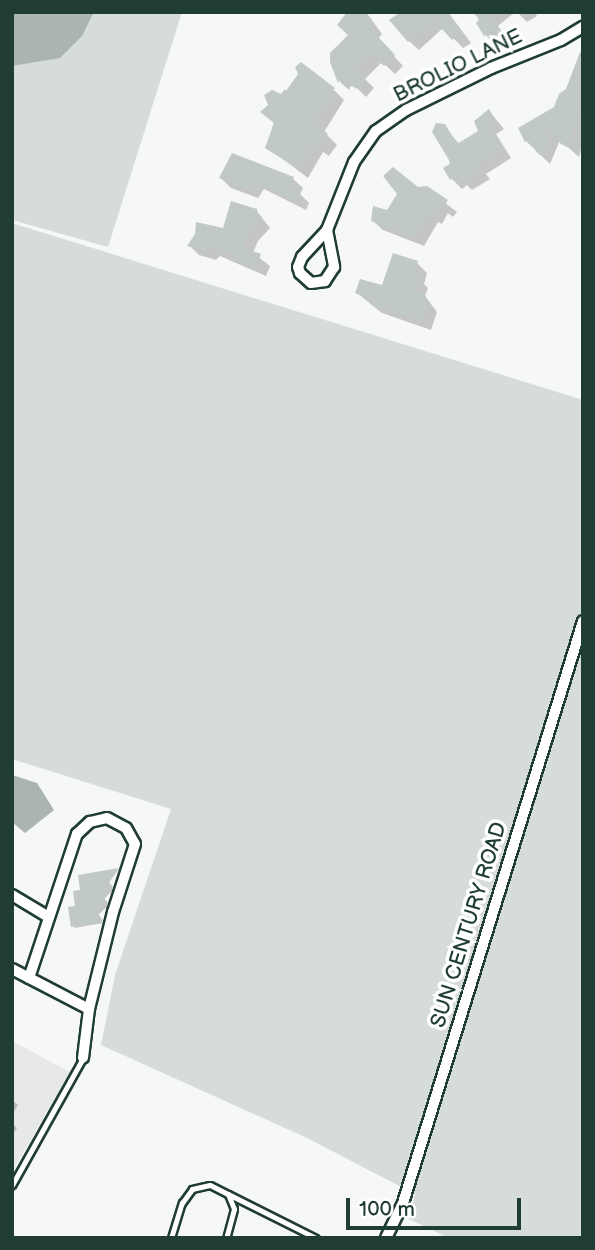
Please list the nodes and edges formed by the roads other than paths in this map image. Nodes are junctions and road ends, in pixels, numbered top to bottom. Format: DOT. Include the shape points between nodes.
graph roads {
  1 [pos="583,27"];
  2 [pos="327,230"];
  3 [pos="583,621"];
  4 [pos="12,895"];
  5 [pos="47,916"];
  6 [pos="12,969"];
  7 [pos="29,978"];
  8 [pos="89,1009"];
  9 [pos="83,1058"];
  10 [pos="12,1185"];
  11 [pos="229,1194"];
  12 [pos="172,1238"];
  13 [pos="226,1238"];
  14 [pos="316,1238"];
  15 [pos="386,1238"];
  1 -- 2 [label="street, BROLIO LANE" via="406,110 376,131 354,162"];
  2 -- 2 [label="street, BROLIO LANE" via="298,267 304,280 311,283 325,281 334,267"];
  3 -- 15 [label="street, SUN CENTURY ROAD" via="403,1203"];
  4 -- 5 [label="street"];
  5 -- 7 [label="street"];
  5 -- 8 [label="street" via="77,834 90,822 107,818 126,828 135,844"];
  6 -- 7 [label="street"];
  7 -- 8 [label="street"];
  8 -- 9 [label="street"];
  9 -- 10 [label="lane"];
  11 -- 12 [label="lane" via="211,1185 192,1188 182,1203"];
  11 -- 13 [label="lane" via="234,1209"];
  11 -- 14 [label="lane"];
}
